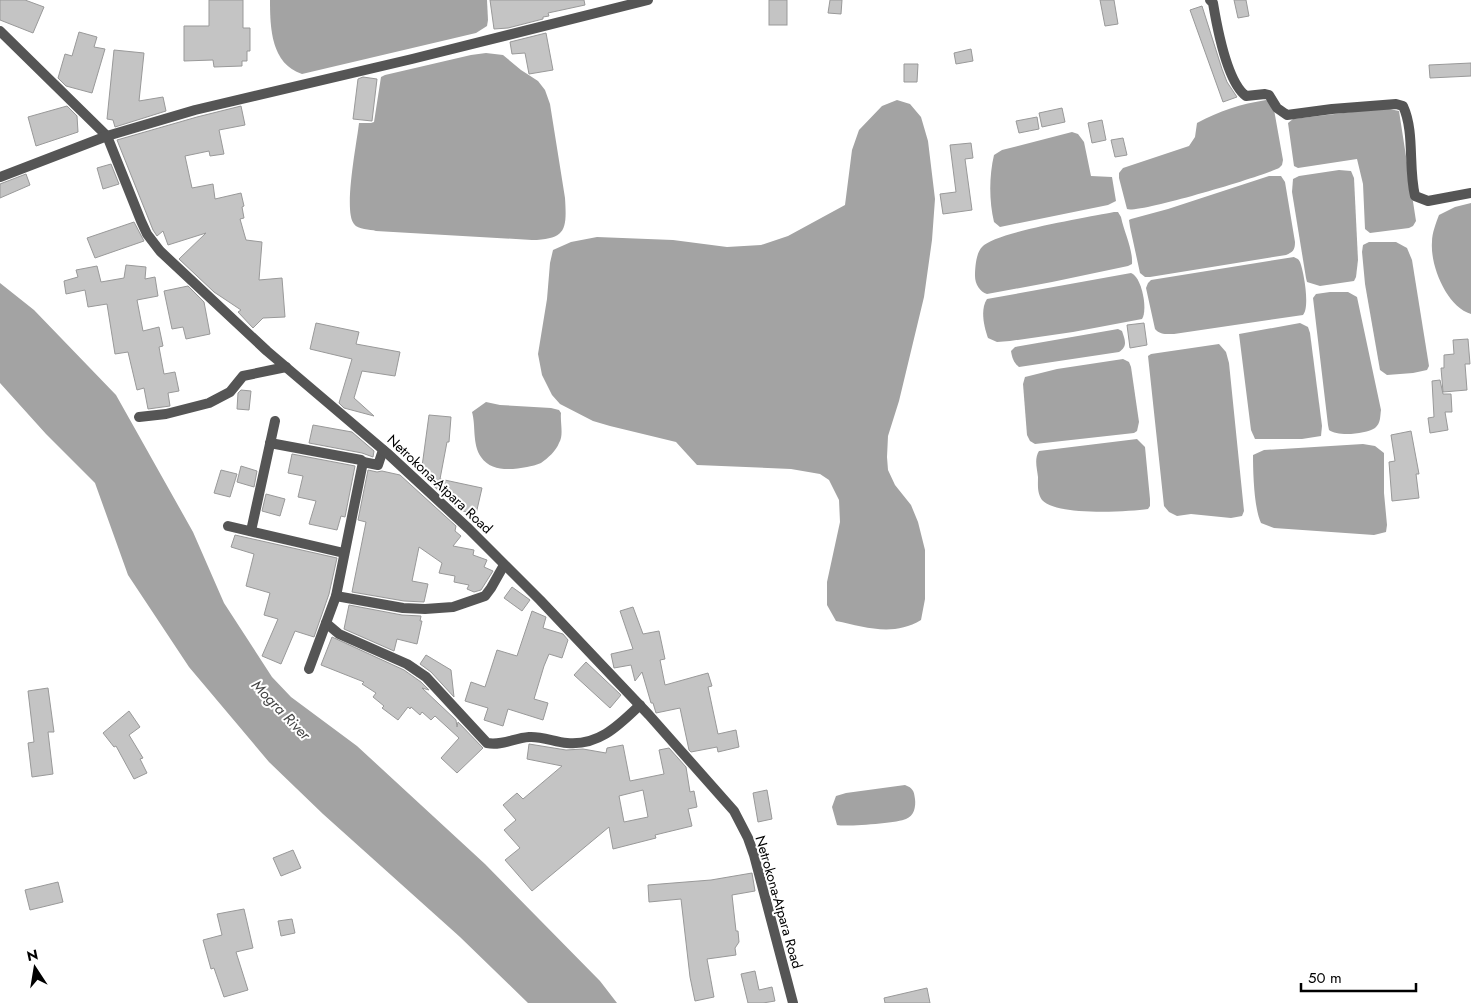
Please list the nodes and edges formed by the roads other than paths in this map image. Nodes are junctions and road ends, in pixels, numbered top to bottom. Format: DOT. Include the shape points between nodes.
graph roads {
  1 [pos="648,0"];
  2 [pos="1210,0"];
  3 [pos="0,31"];
  4 [pos="107,136"];
  5 [pos="0,177"];
  6 [pos="1471,193"];
  7 [pos="286,367"];
  8 [pos="139,417"];
  9 [pos="275,421"];
  10 [pos="270,443"];
  11 [pos="383,450"];
  12 [pos="363,462"];
  13 [pos="228,526"];
  14 [pos="251,532"];
  15 [pos="344,553"];
  16 [pos="504,565"];
  17 [pos="336,596"];
  18 [pos="326,623"];
  19 [pos="309,669"];
  20 [pos="640,705"];
  21 [pos="793,1003"];
  1 -- 4 [label="street" via="195,110"];
  2 -- 6 [label="street" via="1225,56 1239,91 1246,96 1269,95 1277,108 1287,115 1342,108 1403,106 1410,137 1415,196 1428,201"];
  3 -- 4 [label="street, Netrokona-Atpara Road"];
  4 -- 5 [label="street"];
  4 -- 7 [label="street, Netrokona-Atpara Road" via="152,241"];
  7 -- 8 [label="street" via="243,376 230,392 208,402 166,414"];
  7 -- 11 [label="street, Netrokona-Atpara Road"];
  9 -- 10 [label="street"];
  10 -- 12 [label="street"];
  10 -- 14 [label="street"];
  11 -- 12 [label="street" via="378,465"];
  11 -- 16 [label="street, Netrokona-Atpara Road"];
  12 -- 15 [label="street"];
  13 -- 14 [label="street"];
  14 -- 15 [label="street"];
  15 -- 17 [label="street"];
  16 -- 17 [label="street" via="485,596 453,607 403,608"];
  16 -- 20 [label="street, Netrokona-Atpara Road"];
  17 -- 18 [label="street"];
  18 -- 19 [label="street"];
  18 -- 20 [label="street" via="339,634 407,664 426,677 487,743 532,737 570,743 596,740"];
  20 -- 21 [label="street, Netrokona-Atpara Road" via="734,811 748,838"];
}
